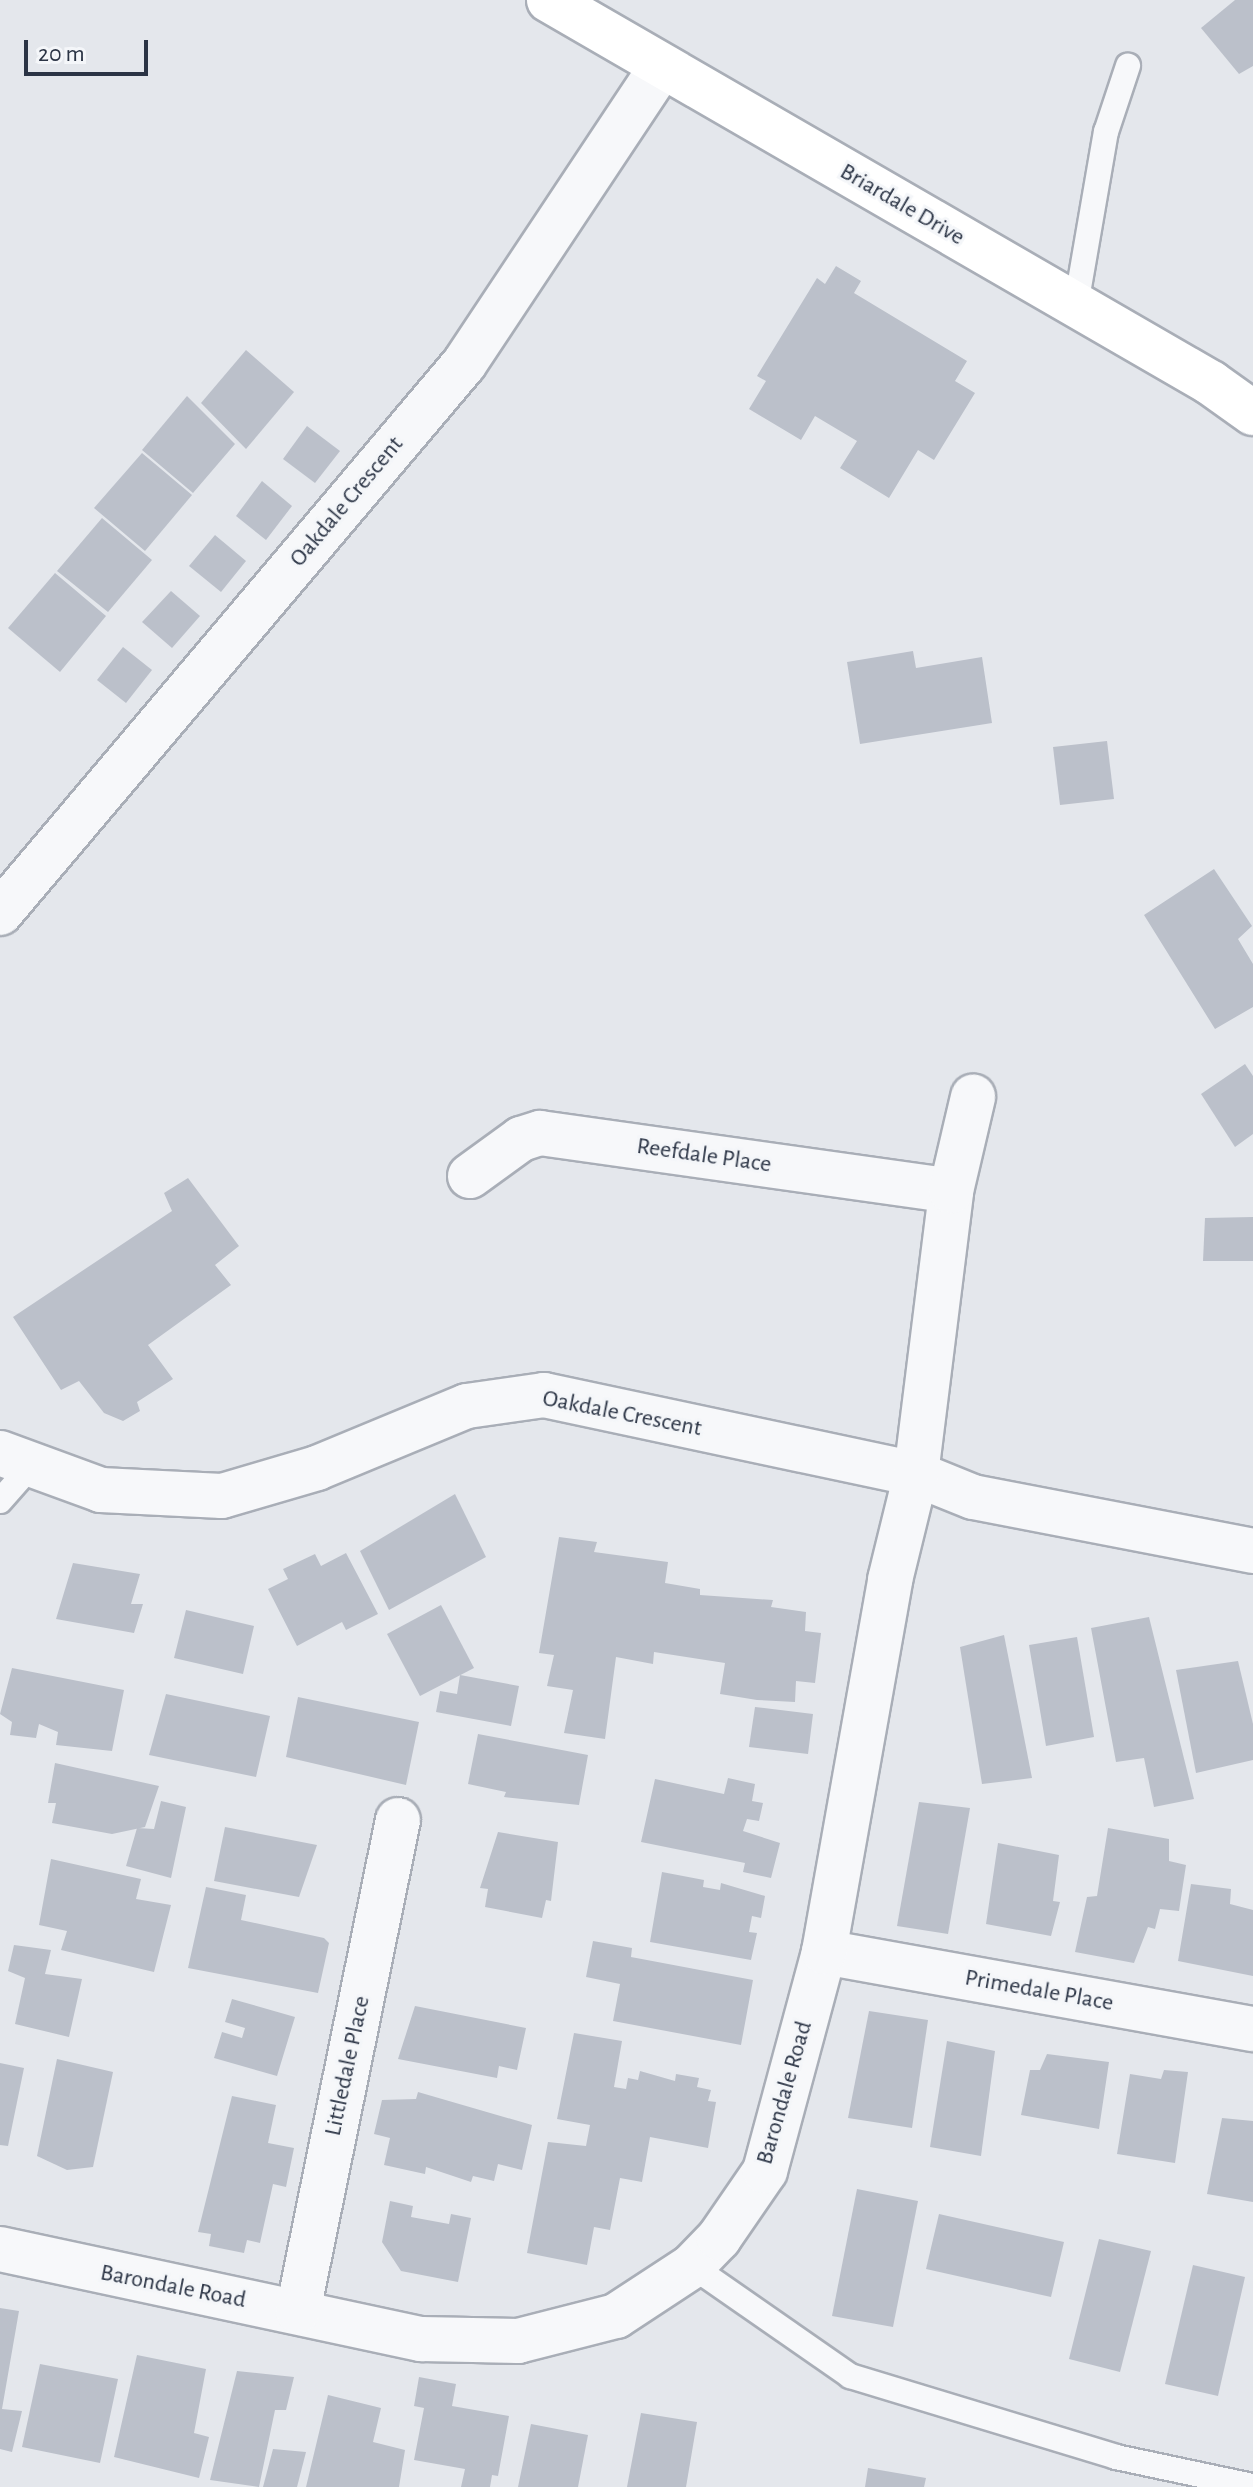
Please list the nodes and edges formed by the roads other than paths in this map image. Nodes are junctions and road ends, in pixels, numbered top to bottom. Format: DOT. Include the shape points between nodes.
graph roads {
  1 [pos="549,0"];
  2 [pos="1128,66"];
  3 [pos="661,67"];
  4 [pos="1076,305"];
  5 [pos="1253,413"];
  6 [pos="0,913"];
  7 [pos="973,1097"];
  8 [pos="470,1176"];
  9 [pos="951,1191"];
  10 [pos="15,1460"];
  11 [pos="916,1474"];
  12 [pos="0,1501"];
  13 [pos="1253,1551"];
  14 [pos="398,1820"];
  15 [pos="824,1952"];
  16 [pos="1253,2029"];
  17 [pos="0,2249"];
  18 [pos="692,2266"];
  19 [pos="298,2311"];
  20 [pos="1253,2486"];
  1 -- 3 [label="street, Briardale Drive"];
  2 -- 4 [label="lane" via="1106,132"];
  3 -- 4 [label="street, Briardale Drive"];
  3 -- 6 [label="street, Oakdale Crescent" via="464,364"];
  4 -- 5 [label="street, Briardale Drive"];
  7 -- 9 [label="street"];
  8 -- 9 [label="street, Reefdale Place" via="521,1139 540,1133"];
  9 -- 11 [label="street"];
  10 -- 11 [label="street, Oakdale Crescent" via="101,1490 222,1496 317,1468 467,1406 544,1395"];
  10 -- 12 [label="lane"];
  11 -- 13 [label="street, Oakdale Crescent" via="973,1497"];
  11 -- 15 [label="street, Barondale Road" via="890,1580"];
  14 -- 19 [label="street, Littledale Place"];
  15 -- 16 [label="street, Primedale Place"];
  15 -- 18 [label="street, Barondale Road" via="765,2171"];
  17 -- 19 [label="street, Barondale Road"];
  18 -- 19 [label="street, Barondale Road" via="616,2316 518,2341 421,2339"];
  18 -- 20 [label="lane" via="850,2376 1116,2457"];
}
